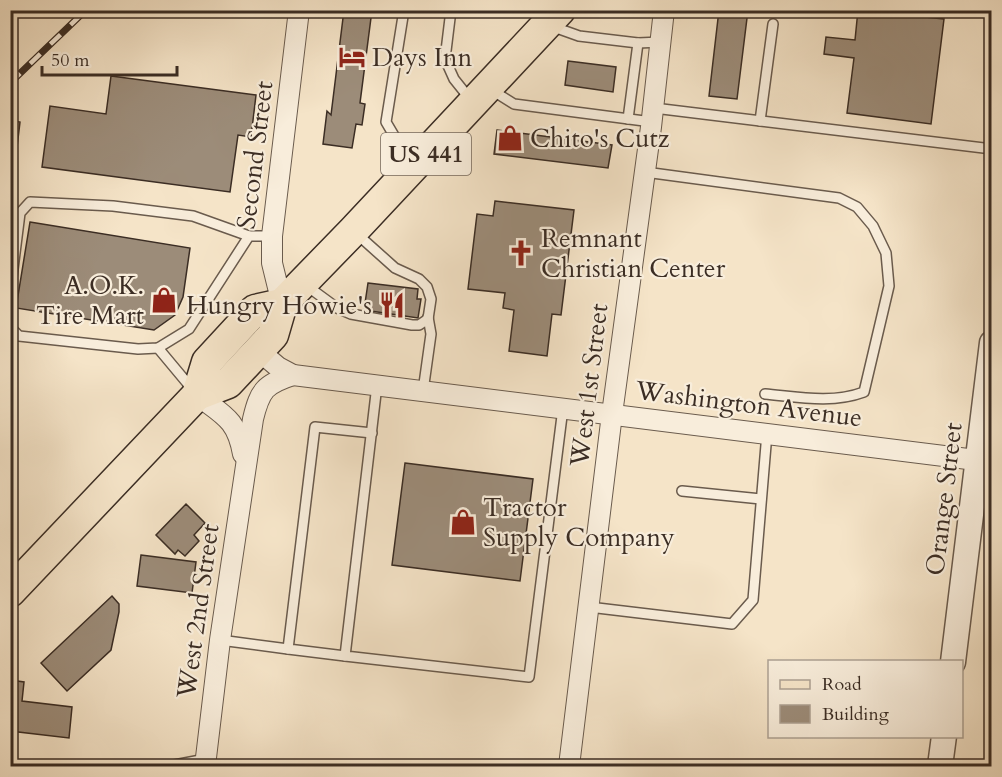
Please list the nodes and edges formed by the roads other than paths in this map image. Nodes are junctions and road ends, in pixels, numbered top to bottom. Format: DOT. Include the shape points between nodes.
graph roads {
  1 [pos="299,10"];
  2 [pos="404,10"];
  3 [pos="451,10"];
  4 [pos="664,10"];
  5 [pos="553,17"];
  6 [pos="772,24"];
  7 [pos="662,42"];
  8 [pos="638,43"];
  9 [pos="481,95"];
  10 [pos="653,115"];
  11 [pos="628,119"];
  12 [pos="760,121"];
  13 [pos="992,149"];
  14 [pos="416,165"];
  15 [pos="645,172"];
  16 [pos="353,231"];
  17 [pos="249,236"];
  18 [pos="272,236"];
  19 [pos="303,282"];
  20 [pos="10,293"];
  21 [pos="282,304"];
  22 [pos="428,317"];
  23 [pos="10,321"];
  24 [pos="992,343"];
  25 [pos="159,348"];
  26 [pos="258,350"];
  27 [pos="293,375"];
  28 [pos="377,385"];
  29 [pos="423,390"];
  30 [pos="765,394"];
  31 [pos="197,395"];
  32 [pos="563,408"];
  33 [pos="612,414"];
  34 [pos="372,433"];
  35 [pos="767,433"];
  36 [pos="984,461"];
  37 [pos="245,463"];
  38 [pos="682,491"];
  39 [pos="761,499"];
  40 [pos="10,592"];
  41 [pos="589,607"];
  42 [pos="220,640"];
  43 [pos="288,649"];
  44 [pos="345,656"];
  45 [pos="953,660"];
  46 [pos="944,738"];
  47 [pos="205,763"];
  48 [pos="169,766"];
  49 [pos="569,766"];
  50 [pos="940,766"];
  1 -- 18 [label="street, Second Street"];
  2 -- 14 [label="lane" via="386,122"];
  3 -- 9 [label="lane" via="445,59 454,79"];
  4 -- 7 [label="street, West 1st Street"];
  5 -- 8 [label="lane" via="579,36"];
  5 -- 9 [label="main road, US 441"];
  6 -- 12 [label="lane"];
  7 -- 8 [label="lane"];
  7 -- 10 [label="street, West 1st Street"];
  8 -- 11 [label="lane"];
  9 -- 11 [label="lane" via="514,104"];
  9 -- 14 [label="main road, US 441"];
  10 -- 11 [label="lane"];
  10 -- 12 [label="lane"];
  10 -- 15 [label="street, West 1st Street"];
  12 -- 13 [label="lane"];
  14 -- 16 [label="main road, US 441"];
  15 -- 30 [label="lane" via="839,198 857,207 873,226 886,253 889,286 864,392 830,400"];
  15 -- 33 [label="street, West 1st Street"];
  16 -- 19 [label="main road, US 441"];
  16 -- 22 [label="lane" via="395,268 427,287 431,298"];
  17 -- 18 [label="lane"];
  17 -- 20 [label="lane" via="193,216 113,206 30,202 20,213"];
  17 -- 25 [label="lane" via="189,329"];
  18 -- 21 [label="street, Second Street" via="272,263"];
  19 -- 21 [label="main road, US 441"];
  19 -- 22 [label="lane" via="332,305 351,314 412,325 423,323"];
  21 -- 26 [label="main road, US 441" via="273,335"];
  21 -- 31 [label="main road, US 441" via="255,310 207,363"];
  22 -- 29 [label="lane" via="431,334"];
  23 -- 25 [label="lane" via="19,336"];
  24 -- 36 [label="street, Orange Street"];
  25 -- 31 [label="lane"];
  26 -- 27 [label="street, Washington Avenue"];
  26 -- 31 [label="main road, US 441" via="228,383"];
  27 -- 28 [label="street, Washington Avenue"];
  27 -- 37 [label="street, West 2nd Street" via="271,382 258,397"];
  28 -- 29 [label="street, Washington Avenue"];
  28 -- 34 [label="lane"];
  29 -- 32 [label="street, Washington Avenue"];
  31 -- 37 [label="street, West 2nd Street" via="231,420 240,437"];
  31 -- 40 [label="main road, US 441"];
  32 -- 33 [label="street, Washington Avenue"];
  32 -- 44 [label="lane" via="529,677"];
  33 -- 35 [label="street, Washington Avenue"];
  33 -- 41 [label="street, West 1st Street"];
  34 -- 43 [label="lane" via="315,427"];
  34 -- 44 [label="lane"];
  35 -- 36 [label="street, Washington Avenue"];
  35 -- 39 [label="lane"];
  36 -- 45 [label="street, Orange Street"];
  37 -- 42 [label="street, West 2nd Street"];
  38 -- 39 [label="lane"];
  39 -- 41 [label="lane" via="753,600 732,624"];
  41 -- 49 [label="street, West 1st Street"];
  42 -- 43 [label="lane"];
  42 -- 47 [label="street, West 2nd Street"];
  43 -- 44 [label="lane"];
  46 -- 50 [label="street"];
  47 -- 48 [label="lane"];
}
